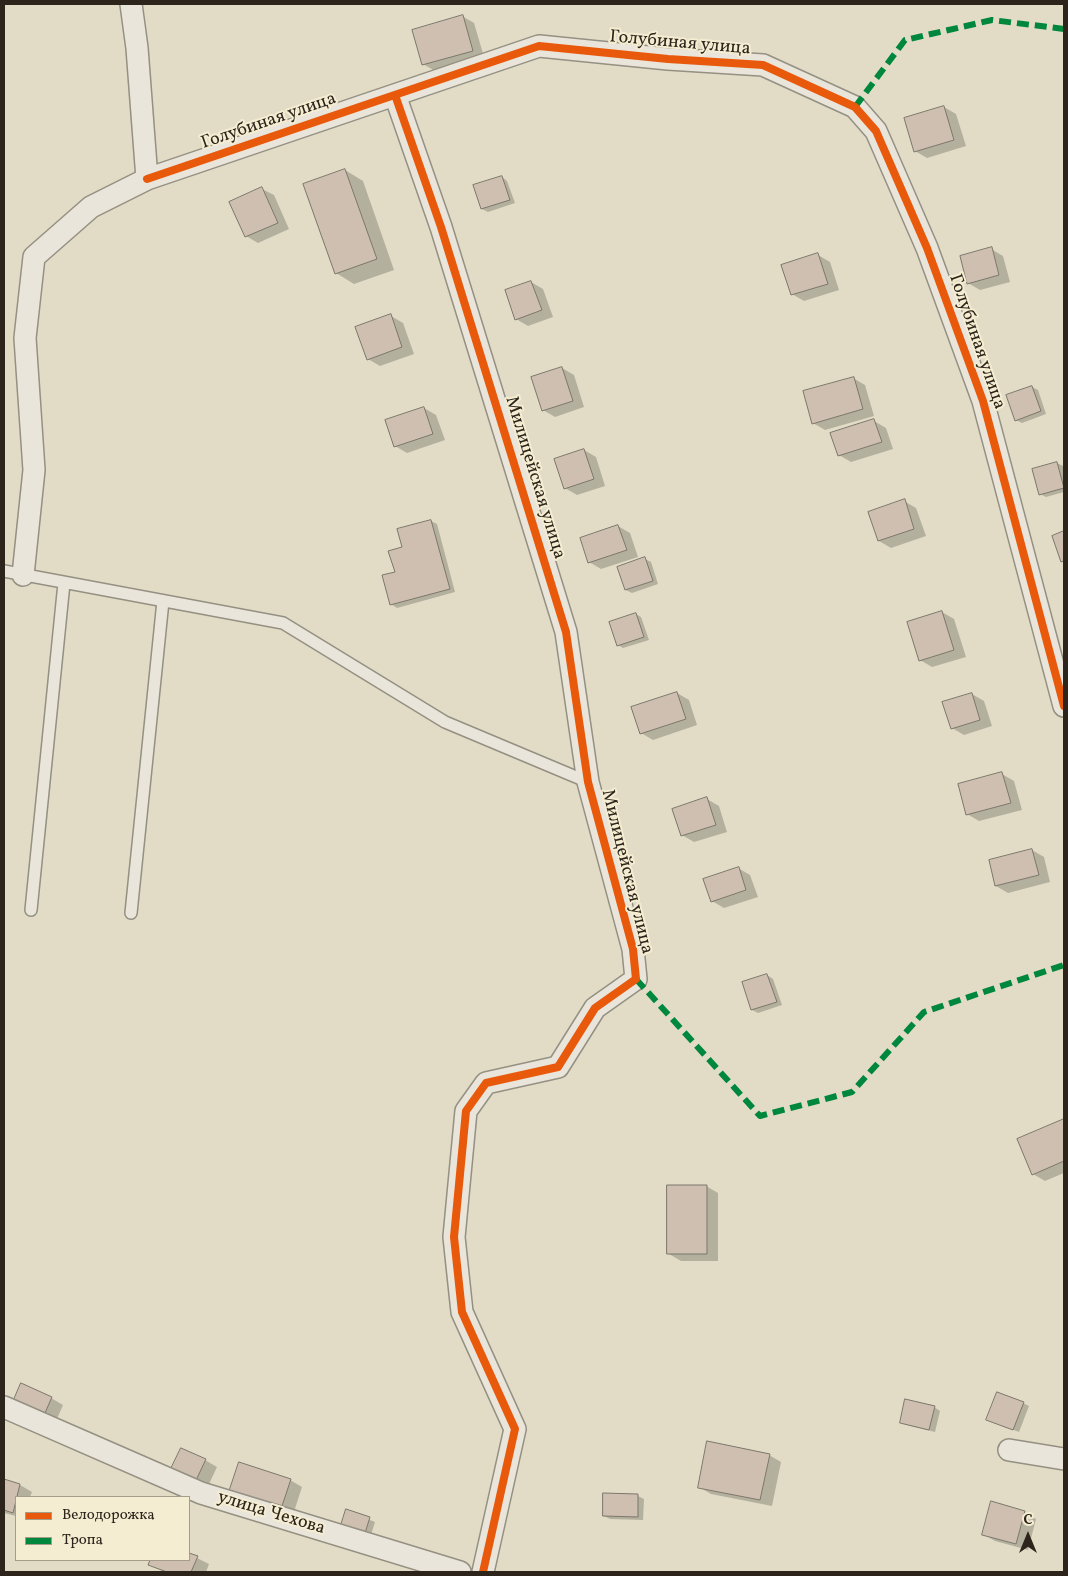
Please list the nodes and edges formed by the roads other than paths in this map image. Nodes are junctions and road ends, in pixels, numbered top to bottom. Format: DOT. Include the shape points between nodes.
graph roads {
  1 [pos="131,4"];
  2 [pos="394,95"];
  3 [pos="147,179"];
  4 [pos="14,573"];
  5 [pos="64,583"];
  6 [pos="164,601"];
  7 [pos="1064,706"];
  8 [pos="588,782"];
  9 [pos="31,910"];
  10 [pos="131,913"];
  11 [pos="4,1407"];
  12 [pos="1009,1450"];
  13 [pos="1064,1459"];
  14 [pos="460,1572"];
  15 [pos="483,1572"];
  1 -- 3 [label="street" via="138,48"];
  2 -- 3 [label="street, Голубиная улица"];
  2 -- 7 [label="street, Голубиная улица" via="539,46 763,65 855,107 876,131 927,248 983,401"];
  2 -- 8 [label="street, Милицейская улица" via="441,227 566,632"];
  3 -- 4 [label="street, Голубиная улица" via="90,207 34,257 24,338 34,470"];
  4 -- 5 [label="lane"];
  5 -- 6 [label="lane"];
  5 -- 9 [label="lane"];
  6 -- 8 [label="lane" via="283,623 445,722"];
  6 -- 10 [label="lane"];
  8 -- 15 [label="street, Милицейская улица" via="633,949 636,979 595,1008 558,1067 486,1083 466,1111 454,1237 462,1312 515,1429"];
  11 -- 14 [label="street, улица Чехова" via="201,1492"];
  12 -- 13 [label="street"];
}
